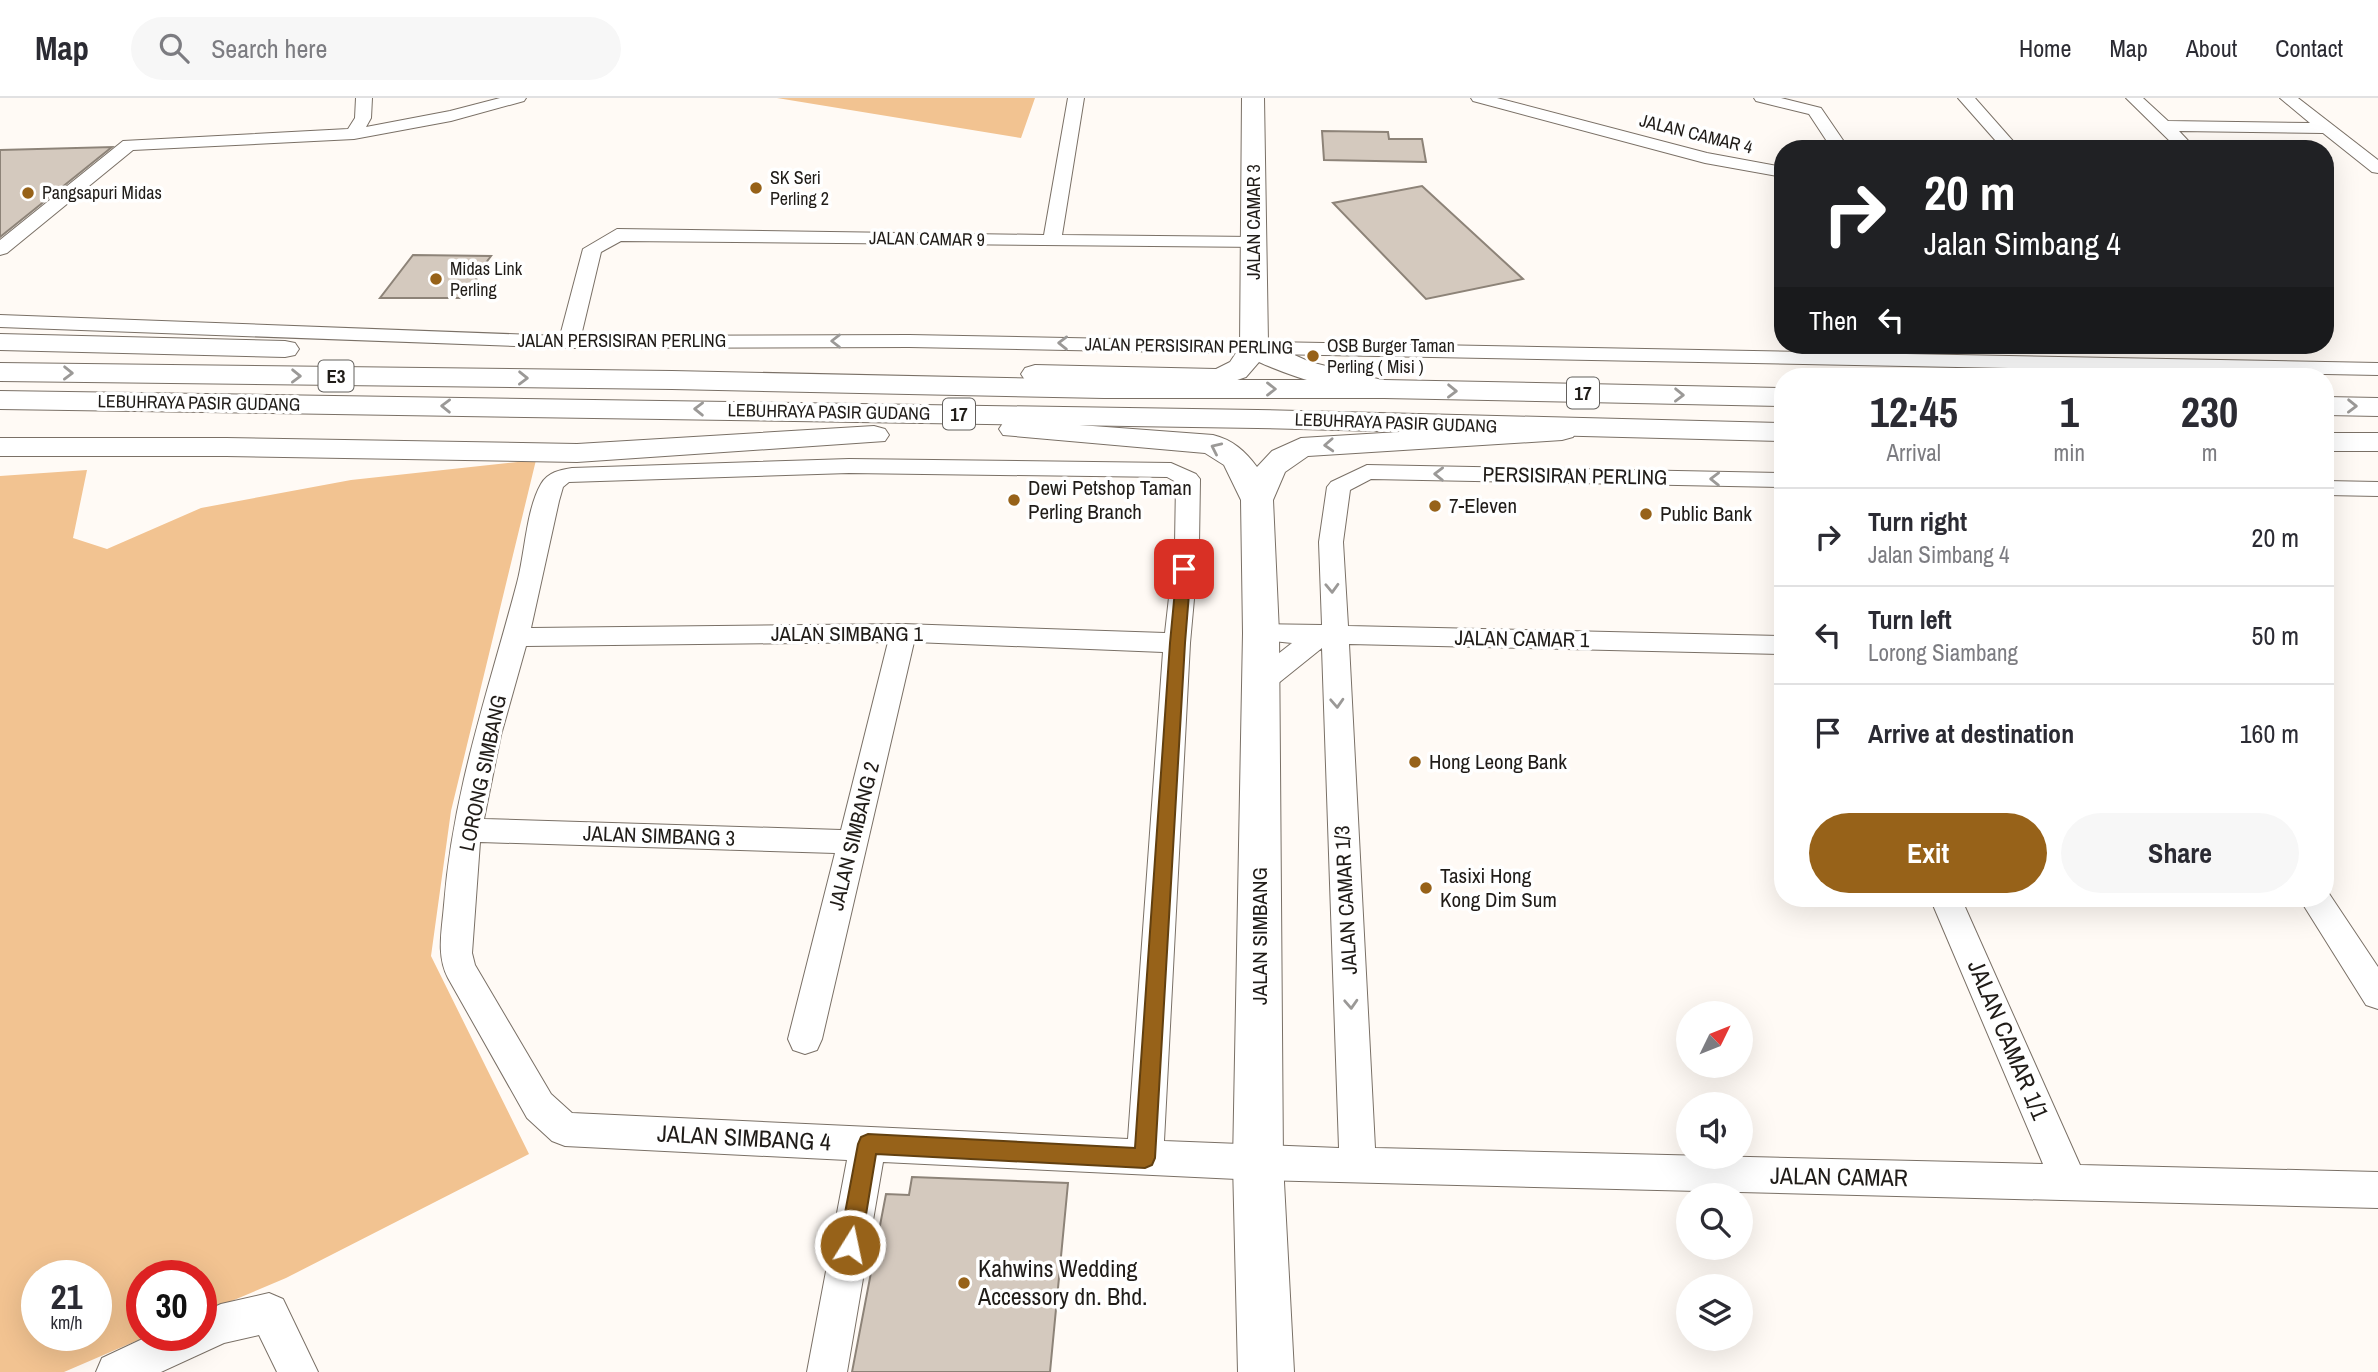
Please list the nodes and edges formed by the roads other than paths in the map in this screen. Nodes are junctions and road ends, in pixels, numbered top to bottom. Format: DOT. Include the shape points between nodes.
graph roads {
  1 [pos="364,98"];
  2 [pos="519,98"];
  3 [pos="1076,98"];
  4 [pos="1253,98"];
  5 [pos="1479,98"];
  6 [pos="1762,98"];
  7 [pos="1966,98"];
  8 [pos="2134,98"];
  9 [pos="2288,98"];
  10 [pos="465,111"];
  11 [pos="363,118"];
  12 [pos="2164,126"];
  13 [pos="2326,128"];
  14 [pos="354,134"];
  15 [pos="1836,140"];
  16 [pos="2004,140"];
  17 [pos="2179,140"];
  18 [pos="2378,168"];
  19 [pos="1774,171"];
  20 [pos="1052,240"];
  21 [pos="1254,243"];
  22 [pos="0,249"];
  23 [pos="0,321"];
  24 [pos="0,342"];
  25 [pos="569,342"];
  26 [pos="1254,347"];
  27 [pos="1774,351"];
  28 [pos="2016,354"];
  29 [pos="2378,369"];
  30 [pos="0,372"];
  31 [pos="1035,374"];
  32 [pos="672,380"];
  33 [pos="1104,389"];
  34 [pos="1384,389"];
  35 [pos="1774,397"];
  36 [pos="0,400"];
  37 [pos="2334,406"];
  38 [pos="2378,407"];
  39 [pos="661,409"];
  40 [pos="1258,419"];
  41 [pos="0,426"];
  42 [pos="1014,429"];
  43 [pos="1593,429"];
  44 [pos="1774,432"];
  45 [pos="878,434"];
  46 [pos="2334,442"];
  47 [pos="2378,442"];
  48 [pos="0,447"];
  49 [pos="1367,472"];
  50 [pos="1774,480"];
  51 [pos="2334,488"];
  52 [pos="2378,489"];
  53 [pos="1257,500"];
  54 [pos="1261,616"];
  55 [pos="903,633"];
  56 [pos="1334,635"];
  57 [pos="517,637"];
  58 [pos="1177,643"];
  59 [pos="1774,645"];
  60 [pos="1261,682"];
  61 [pos="467,830"];
  62 [pos="852,842"];
  63 [pos="1950,907"];
  64 [pos="2321,907"];
  65 [pos="2378,995"];
  66 [pos="805,1039"];
  67 [pos="565,1129"];
  68 [pos="868,1144"];
  69 [pos="1145,1158"];
  70 [pos="1258,1163"];
  71 [pos="1358,1166"];
  72 [pos="2069,1183"];
  73 [pos="2378,1190"];
  74 [pos="217,1326"];
  75 [pos="161,1351"];
  76 [pos="116,1372"];
  77 [pos="298,1372"];
  78 [pos="827,1372"];
  79 [pos="1266,1372"];
  1 -- 11 [label="street"];
  2 -- 10 [label="street"];
  3 -- 20 [label="street"];
  4 -- 21 [label="main road, JALAN CAMAR 3"];
  5 -- 19 [label="street, JALAN CAMAR 4" via="1705,158"];
  6 -- 15 [label="street" via="1815,111"];
  7 -- 16 [label="street"];
  8 -- 12 [label="street"];
  9 -- 13 [label="street"];
  10 -- 11 [label="street" via="444,108"];
  10 -- 14 [label="street"];
  11 -- 14 [label="street"];
  12 -- 13 [label="street"];
  12 -- 17 [label="street"];
  13 -- 18 [label="street"];
  14 -- 22 [label="street" via="129,145"];
  20 -- 21 [label="street, JALAN CAMAR 9"];
  20 -- 25 [label="street, JALAN CAMAR 9" via="617,235 592,248"];
  21 -- 26 [label="main road, JALAN CAMAR 3"];
  23 -- 25 [label="street, JALAN PERSISIRAN PERLING"];
  24 -- 31 [label="main road"];
  26 -- 25 [label="street, JALAN PERSISIRAN PERLING, one-way"];
  26 -- 27 [label="street, JALAN PERSISIRAN PERLING"];
  26 -- 31 [label="main road" via="1235,374 1217,378"];
  26 -- 34 [label="main road" via="1296,368"];
  28 -- 29 [label="street, JALAN PERSISIRAN PERLING"];
  30 -- 32 [label="main road, LEBUHRAYA PASIR GUDANG / E3, one-way"];
  31 -- 33 [label="main road"];
  32 -- 33 [label="main road, LEBUHRAYA PASIR GUDANG / 17"];
  33 -- 34 [label="main road, LEBUHRAYA PASIR GUDANG / 17, one-way"];
  34 -- 35 [label="main road, LEBUHRAYA PASIR GUDANG / 17, one-way"];
  39 -- 36 [label="main road, LEBUHRAYA PASIR GUDANG / E3, one-way"];
  37 -- 38 [label="main road, one-way"];
  40 -- 39 [label="main road, LEBUHRAYA PASIR GUDANG / 17, one-way"];
  40 -- 42 [label="main road"];
  40 -- 43 [label="main road, LEBUHRAYA PASIR GUDANG / 17"];
  41 -- 45 [label="main road" via="508,433 793,429"];
  42 -- 45 [label="main road"];
  53 -- 42 [label="main road, one-way" via="1235,458 1213,444"];
  43 -- 44 [label="main road, LEBUHRAYA PASIR GUDANG / 17"];
  43 -- 53 [label="main road, one-way" via="1301,447 1279,457"];
  45 -- 48 [label="main road" via="577,453"];
  46 -- 47 [label="main road"];
  50 -- 49 [label="street, PERSISIRAN PERLING, one-way"];
  49 -- 56 [label="street, JALAN CAMAR 1/3, one-way" via="1339,487 1331,542"];
  51 -- 52 [label="street"];
  53 -- 54 [label="main road, JALAN SIMBANG"];
  54 -- 56 [label="street, JALAN CAMAR 1"];
  54 -- 60 [label="main road, JALAN SIMBANG"];
  55 -- 57 [label="street, JALAN SIMBANG 1"];
  55 -- 58 [label="street, JALAN SIMBANG 1"];
  55 -- 62 [label="street, JALAN SIMBANG 2"];
  56 -- 59 [label="street, JALAN CAMAR 1"];
  56 -- 60 [label="street" via="1310,642"];
  56 -- 71 [label="street, JALAN CAMAR 1/3, one-way"];
  57 -- 58 [label="street" via="549,489 565,475 849,466 1171,470 1188,479"];
  57 -- 61 [label="street, LORONG SIMBANG"];
  58 -- 69 [label="street"];
  60 -- 70 [label="main road, JALAN SIMBANG"];
  61 -- 62 [label="street, JALAN SIMBANG 3"];
  61 -- 67 [label="street, LORONG SIMBANG" via="456,953 459,968 539,1106"];
  62 -- 66 [label="street, JALAN SIMBANG 2"];
  63 -- 72 [label="street, JALAN CAMAR 1/1"];
  64 -- 65 [label="street"];
  67 -- 68 [label="street, JALAN SIMBANG 4"];
  68 -- 69 [label="street, JALAN SIMBANG 4"];
  68 -- 78 [label="street"];
  69 -- 70 [label="street, JALAN SIMBANG 4"];
  70 -- 71 [label="street, JALAN CAMAR"];
  70 -- 79 [label="main road, JALAN SIMBANG"];
  71 -- 72 [label="street, JALAN CAMAR"];
  72 -- 73 [label="street, JALAN CAMAR"];
  74 -- 77 [label="street" via="269,1313"];
  75 -- 76 [label="street"];
}
